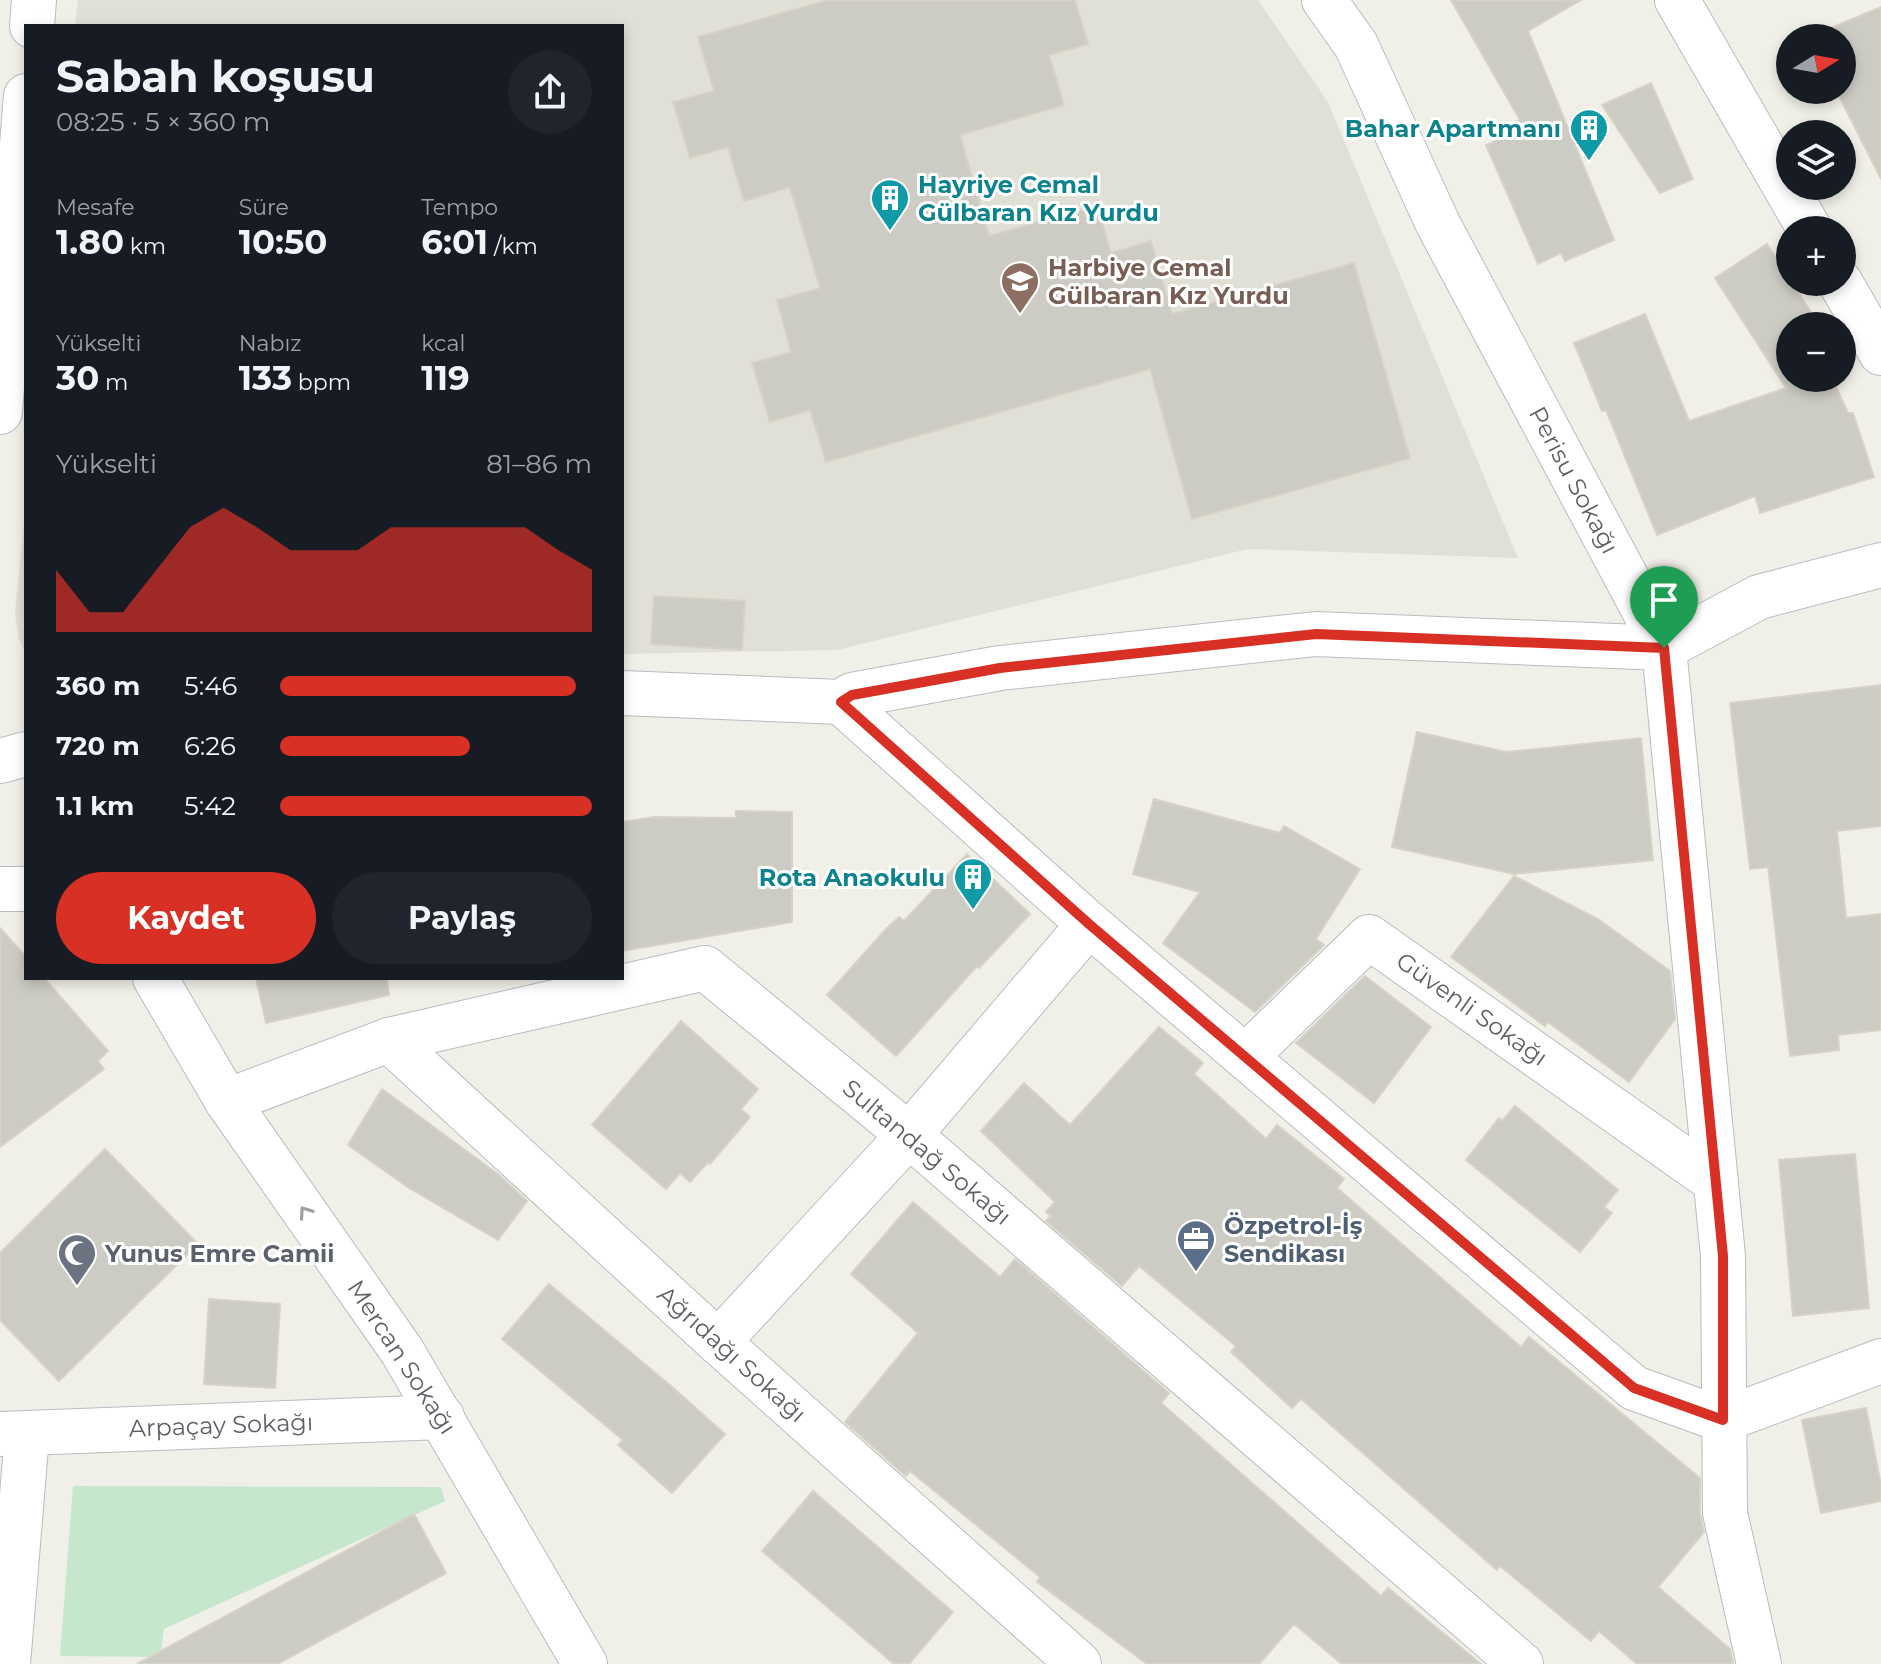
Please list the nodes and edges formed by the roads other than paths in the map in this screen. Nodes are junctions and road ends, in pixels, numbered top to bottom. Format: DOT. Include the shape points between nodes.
graph roads {
  1 [pos="34,0"];
  2 [pos="1324,0"];
  3 [pos="1677,0"];
  4 [pos="32,24"];
  5 [pos="24,120"];
  6 [pos="1802,216"];
  7 [pos="1848,296"];
  8 [pos="1881,353"];
  9 [pos="0,412"];
  10 [pos="1881,565"];
  11 [pos="1664,648"];
  12 [pos="624,693"];
  13 [pos="841,702"];
  14 [pos="24,755"];
  15 [pos="0,761"];
  16 [pos="0,889"];
  17 [pos="24,889"];
  18 [pos="1089,924"];
  19 [pos="156,980"];
  20 [pos="389,1040"];
  21 [pos="1245,1057"];
  22 [pos="227,1101"];
  23 [pos="909,1135"];
  24 [pos="1716,1182"];
  25 [pos="718,1342"];
  26 [pos="1881,1361"];
  27 [pos="442,1417"];
  28 [pos="1723,1420"];
  29 [pos="13,1434"];
  30 [pos="8,1664"];
  31 [pos="585,1664"];
  32 [pos="1079,1664"];
  33 [pos="1521,1664"];
  34 [pos="1759,1664"];
  1 -- 4 [label="street"];
  2 -- 11 [label="street, Perisu Sokağı" via="1356,45 1438,224"];
  3 -- 6 [label="street"];
  5 -- 9 [label="street"];
  7 -- 8 [label="street"];
  10 -- 11 [label="street" via="1759,597"];
  11 -- 13 [label="street" via="1316,634 1000,668 852,695"];
  11 -- 24 [label="street, Perisu Sokağı"];
  12 -- 13 [label="street"];
  13 -- 18 [label="street"];
  14 -- 15 [label="street"];
  16 -- 17 [label="street"];
  18 -- 21 [label="street"];
  18 -- 23 [label="street"];
  19 -- 22 [label="street, Mercan Sokağı"];
  20 -- 22 [label="street, Sultandağ Sokağı"];
  20 -- 23 [label="street, Sultandağ Sokağı" via="705,968"];
  20 -- 25 [label="street, Ağrıdağı Sokağı"];
  21 -- 24 [label="street, Güvenli Sokağı" via="1369,937"];
  21 -- 28 [label="street" via="1634,1388"];
  27 -- 22 [label="street, Mercan Sokağı, one-way" via="402,1351"];
  23 -- 25 [label="street"];
  23 -- 33 [label="street, Sultandağ Sokağı"];
  24 -- 28 [label="street, Perisu Sokağı" via="1723,1256"];
  25 -- 32 [label="street, Ağrıdağı Sokağı"];
  26 -- 28 [label="street"];
  27 -- 29 [label="street, Arpaçay Sokağı"];
  27 -- 31 [label="street, Mercan Sokağı"];
  28 -- 34 [label="street, Perisu Sokağı" via="1725,1513"];
  29 -- 30 [label="street"];
}
